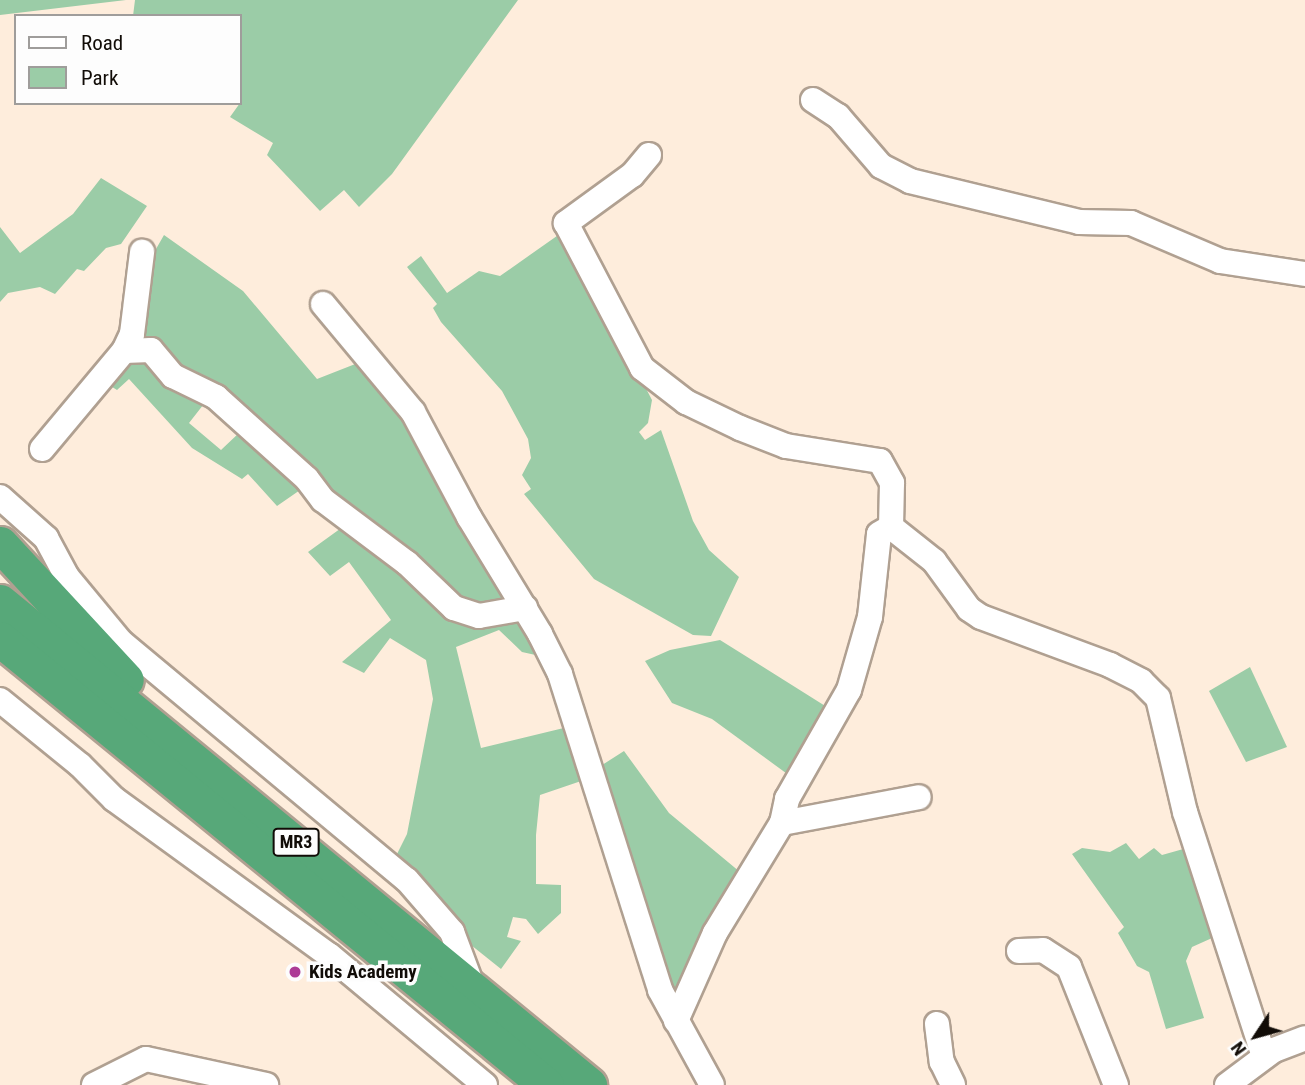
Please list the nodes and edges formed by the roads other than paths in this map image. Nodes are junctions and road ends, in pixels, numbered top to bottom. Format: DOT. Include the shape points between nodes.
graph roads {
  1 [pos="813,100"];
  2 [pos="649,155"];
  3 [pos="142,252"];
  4 [pos="1305,274"];
  5 [pos="323,304"];
  6 [pos="124,351"];
  7 [pos="42,449"];
  8 [pos="0,497"];
  9 [pos="891,527"];
  10 [pos="0,544"];
  11 [pos="0,602"];
  12 [pos="525,608"];
  13 [pos="0,639"];
  14 [pos="0,660"];
  15 [pos="0,700"];
  16 [pos="126,739"];
  17 [pos="200,762"];
  18 [pos="919,797"];
  19 [pos="782,823"];
  20 [pos="1019,951"];
  21 [pos="473,988"];
  22 [pos="676,1021"];
  23 [pos="937,1024"];
  24 [pos="1305,1038"];
  25 [pos="1264,1057"];
  26 [pos="94,1085"];
  27 [pos="265,1085"];
  28 [pos="485,1085"];
  29 [pos="546,1085"];
  30 [pos="589,1085"];
  31 [pos="712,1085"];
  32 [pos="953,1085"];
  33 [pos="1116,1085"];
  34 [pos="1227,1085"];
  1 -- 4 [label="street" via="838,116 881,166 910,181 1079,222 1131,223 1220,261"];
  2 -- 9 [label="street" via="632,175 566,223 642,368 687,402 786,446 880,461 892,483"];
  3 -- 6 [label="street" via="132,334"];
  5 -- 12 [label="street" via="413,412"];
  6 -- 7 [label="street"];
  6 -- 12 [label="street" via="151,350 173,376 216,397 323,500 407,563 454,608 479,615"];
  8 -- 21 [label="street" via="46,538 82,597 121,642 407,880 452,932"];
  9 -- 19 [label="street" via="879,534 870,617 849,690 788,799"];
  9 -- 25 [label="street" via="934,561 969,609 981,617 1110,665 1141,681 1158,698 1185,812"];
  10 -- 17 [label="highway"];
  11 -- 17 [label="highway, MR3"];
  12 -- 22 [label="street" via="560,674 660,990"];
  13 -- 16 [label="highway, MR3"];
  14 -- 16 [label="highway"];
  15 -- 28 [label="street" via="114,799 330,955"];
  16 -- 29 [label="highway, MR3"];
  17 -- 21 [label="highway, MR3"];
  18 -- 19 [label="street"];
  19 -- 22 [label="street" via="715,933"];
  20 -- 33 [label="street" via="1043,950 1069,967"];
  21 -- 30 [label="highway, MR3"];
  22 -- 31 [label="street"];
  23 -- 32 [label="street" via="942,1062"];
  24 -- 25 [label="street"];
  25 -- 34 [label="street"];
  26 -- 27 [label="street" via="146,1059"];
}
